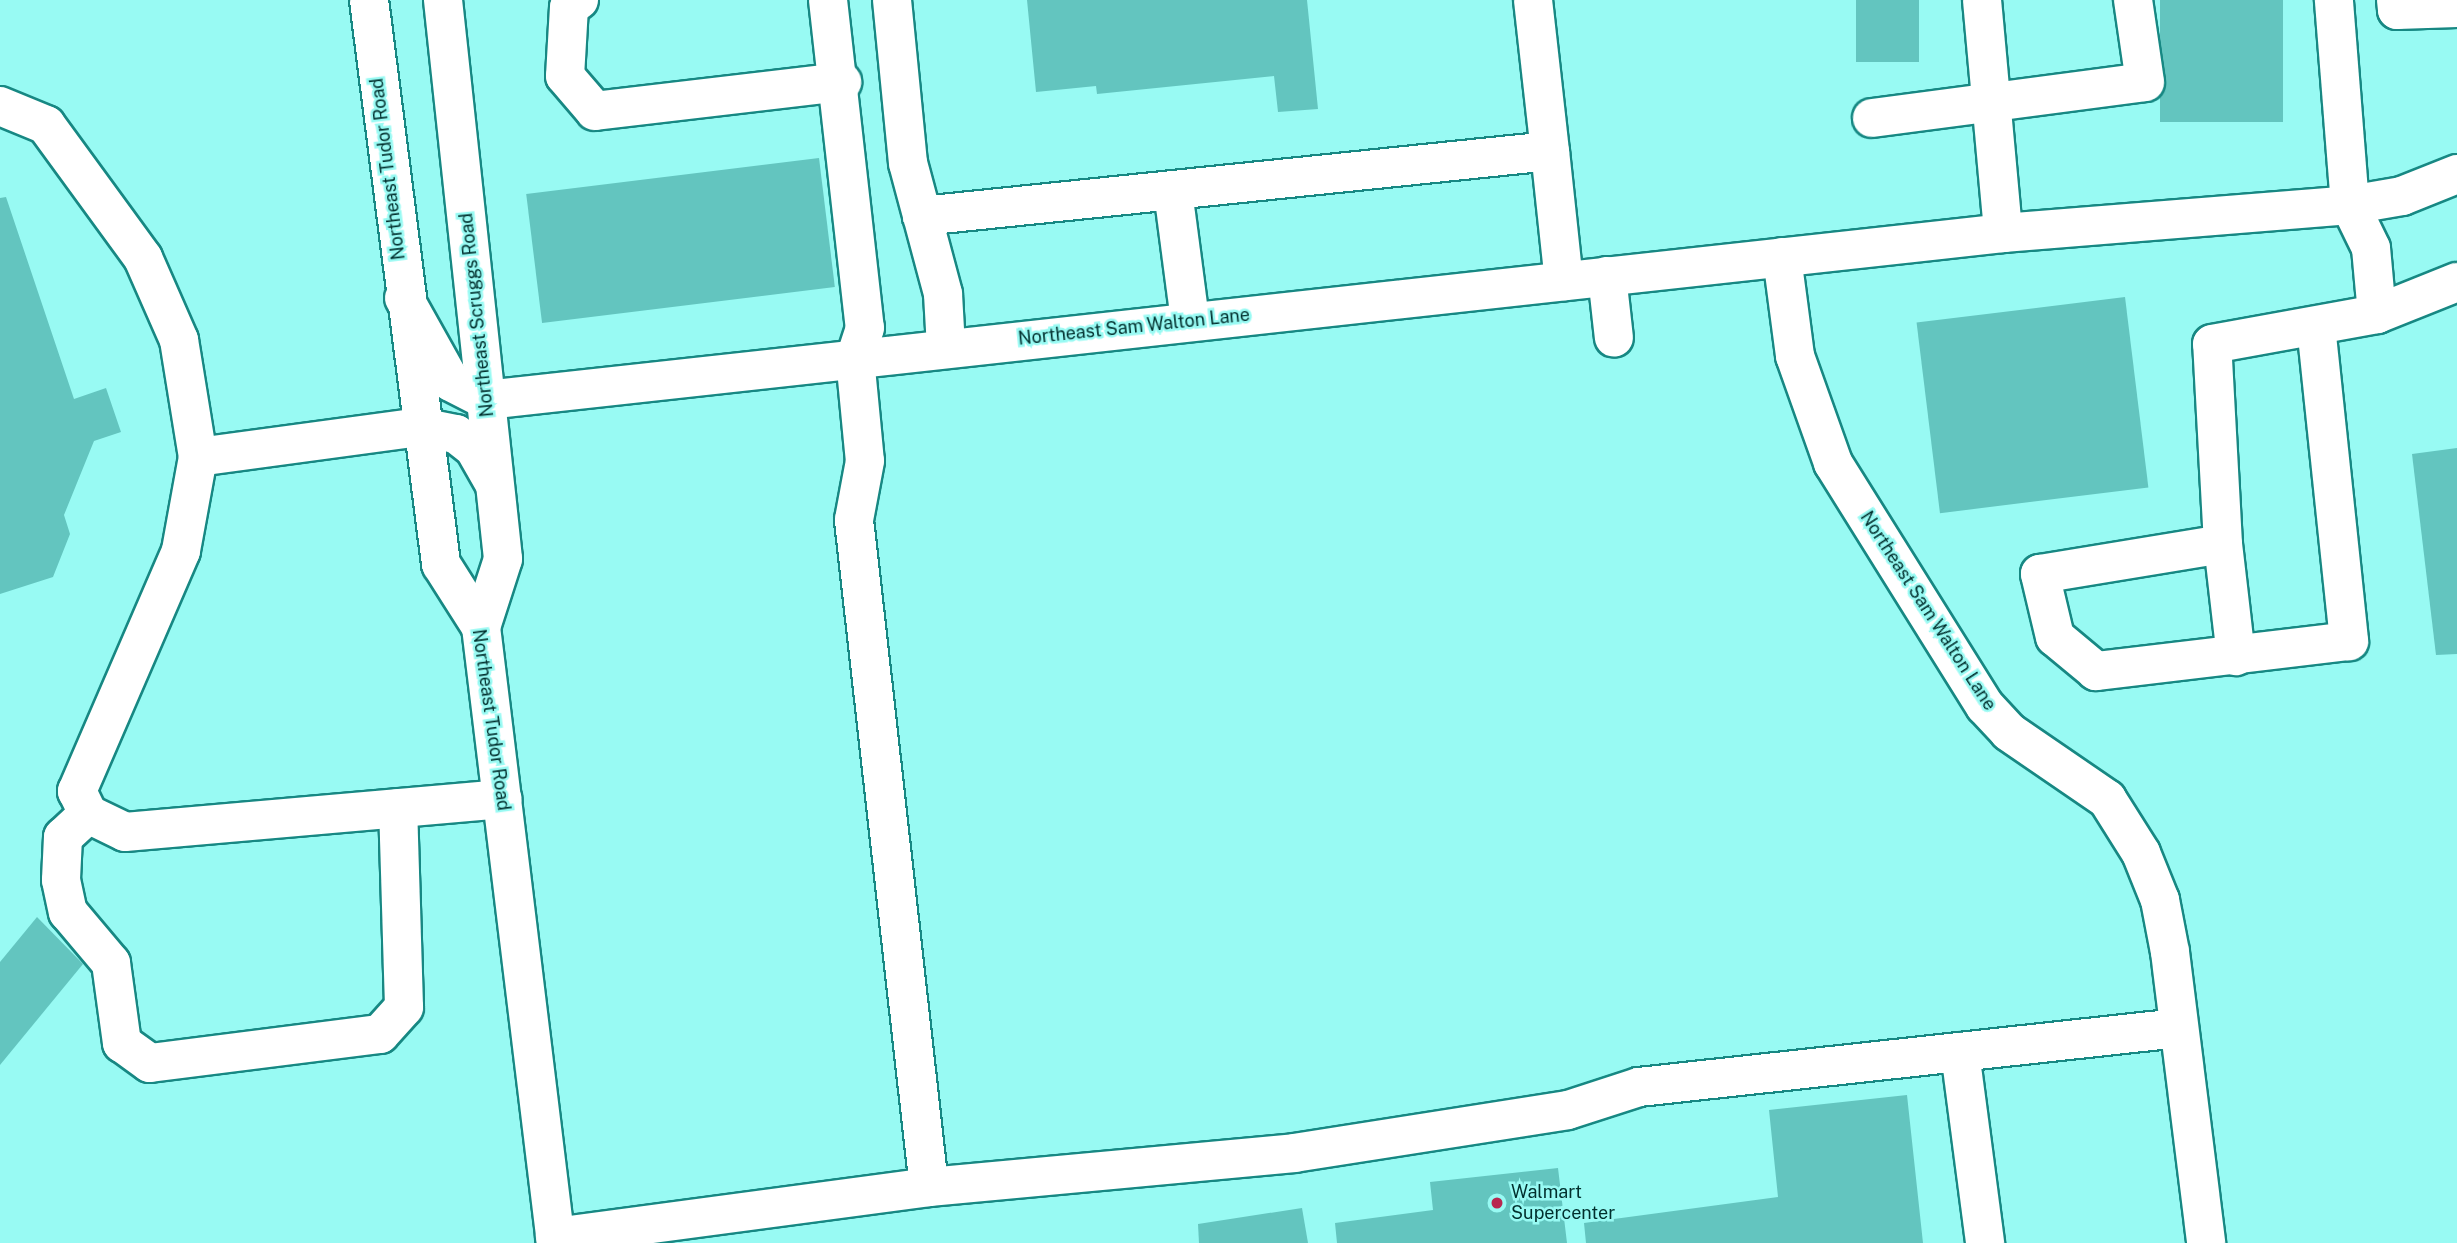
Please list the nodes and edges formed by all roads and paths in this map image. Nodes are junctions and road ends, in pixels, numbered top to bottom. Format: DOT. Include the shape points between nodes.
graph roads {
  1 [pos="369,0"];
  2 [pos="443,0"];
  3 [pos="579,0"];
  4 [pos="828,0"];
  5 [pos="892,0"];
  6 [pos="1533,0"];
  7 [pos="1982,0"];
  8 [pos="2133,0"];
  9 [pos="2334,0"];
  10 [pos="2396,0"];
  11 [pos="2457,8"];
  12 [pos="842,82"];
  13 [pos="1991,103"];
  14 [pos="0,106"];
  15 [pos="1872,118"];
  16 [pos="1550,151"];
  17 [pos="2457,174"];
  18 [pos="1173,191"];
  19 [pos="2350,205"];
  20 [pos="922,216"];
  21 [pos="2003,233"];
  22 [pos="1782,257"];
  23 [pos="1607,276"];
  24 [pos="1564,281"];
  25 [pos="2457,282"];
  26 [pos="404,298"];
  27 [pos="2377,314"];
  28 [pos="1189,321"];
  29 [pos="2316,326"];
  30 [pos="1614,338"];
  31 [pos="946,348"];
  32 [pos="855,358"];
  33 [pos="486,400"];
  34 [pos="419,427"];
  35 [pos="198,457"];
  36 [pos="495,484"];
  37 [pos="2223,544"];
  38 [pos="481,627"];
  39 [pos="2236,656"];
  40 [pos="503,799"];
  41 [pos="398,807"];
  42 [pos="88,814"];
  43 [pos="2179,1028"];
  44 [pos="1959,1052"];
  45 [pos="929,1188"];
  46 [pos="672,1232"];
  47 [pos="555,1240"];
  48 [pos="1985,1243"];
  49 [pos="2206,1243"];
  1 -- 26 [label="street, Northeast Tudor Road"];
  2 -- 33 [label="street, Northeast Scruggs Road"];
  3 -- 12 [label="street" via="569,7 565,76 595,111"];
  4 -- 12 [label="street"];
  5 -- 20 [label="street" via="908,163"];
  6 -- 16 [label="street"];
  7 -- 13 [label="street"];
  8 -- 13 [label="street" via="2145,82"];
  9 -- 19 [label="street"];
  10 -- 11 [label="street" via="2397,10"];
  12 -- 32 [label="street" via="865,328"];
  13 -- 15 [label="street"];
  13 -- 21 [label="street"];
  14 -- 35 [label="street" via="46,125 143,258 179,340"];
  16 -- 18 [label="street"];
  16 -- 24 [label="street"];
  17 -- 19 [label="street, Northeast Sam Walton Lane" via="2402,196"];
  18 -- 20 [label="street"];
  18 -- 28 [label="street"];
  19 -- 21 [label="street, Northeast Sam Walton Lane"];
  19 -- 27 [label="street" via="2371,248"];
  20 -- 31 [label="street" via="943,294"];
  21 -- 22 [label="street, Northeast Sam Walton Lane"];
  22 -- 23 [label="street, Northeast Sam Walton Lane"];
  22 -- 43 [label="street, Northeast Sam Walton Lane" via="1795,356 1833,463 1985,706 2009,732 2107,799 2141,853 2160,900"];
  23 -- 24 [label="street, Northeast Sam Walton Lane"];
  23 -- 30 [label="street"];
  24 -- 28 [label="street, Northeast Sam Walton Lane"];
  25 -- 27 [label="street"];
  26 -- 33 [label="street" via="451,382"];
  26 -- 34 [label="street, Northeast Tudor Road"];
  27 -- 29 [label="street"];
  28 -- 31 [label="street, Northeast Sam Walton Lane"];
  29 -- 37 [label="street" via="2212,344"];
  29 -- 39 [label="street" via="2349,642"];
  31 -- 32 [label="street, Northeast Sam Walton Lane"];
  32 -- 33 [label="street, Northeast Sam Walton Lane"];
  32 -- 45 [label="street" via="865,461 855,520"];
  33 -- 36 [label="street, Northeast Scruggs Road"];
  34 -- 35 [label="street"];
  34 -- 36 [label="street" via="456,435 474,448"];
  34 -- 38 [label="street, Northeast Tudor Road" via="442,564"];
  35 -- 42 [label="street" via="181,551 77,791"];
  36 -- 38 [label="street, Northeast Scruggs Road" via="503,559"];
  37 -- 39 [label="street"];
  37 -- 39 [label="street" via="2040,574 2055,637 2096,671"];
  38 -- 40 [label="street, Northeast Tudor Road"];
  40 -- 41 [label="street"];
  40 -- 47 [label="street, Northeast Tudor Road"];
  41 -- 42 [label="street" via="125,832"];
  41 -- 42 [label="street" via="404,1007 380,1034 150,1063 122,1043 111,963 68,912 61,880 63,837"];
  43 -- 44 [label="street"];
  43 -- 49 [label="street, Northeast Sam Walton Lane"];
  44 -- 45 [label="street" via="1639,1087 1568,1110 1294,1153"];
  44 -- 48 [label="street"];
  45 -- 46 [label="street"];
  46 -- 47 [label="street"];
}
